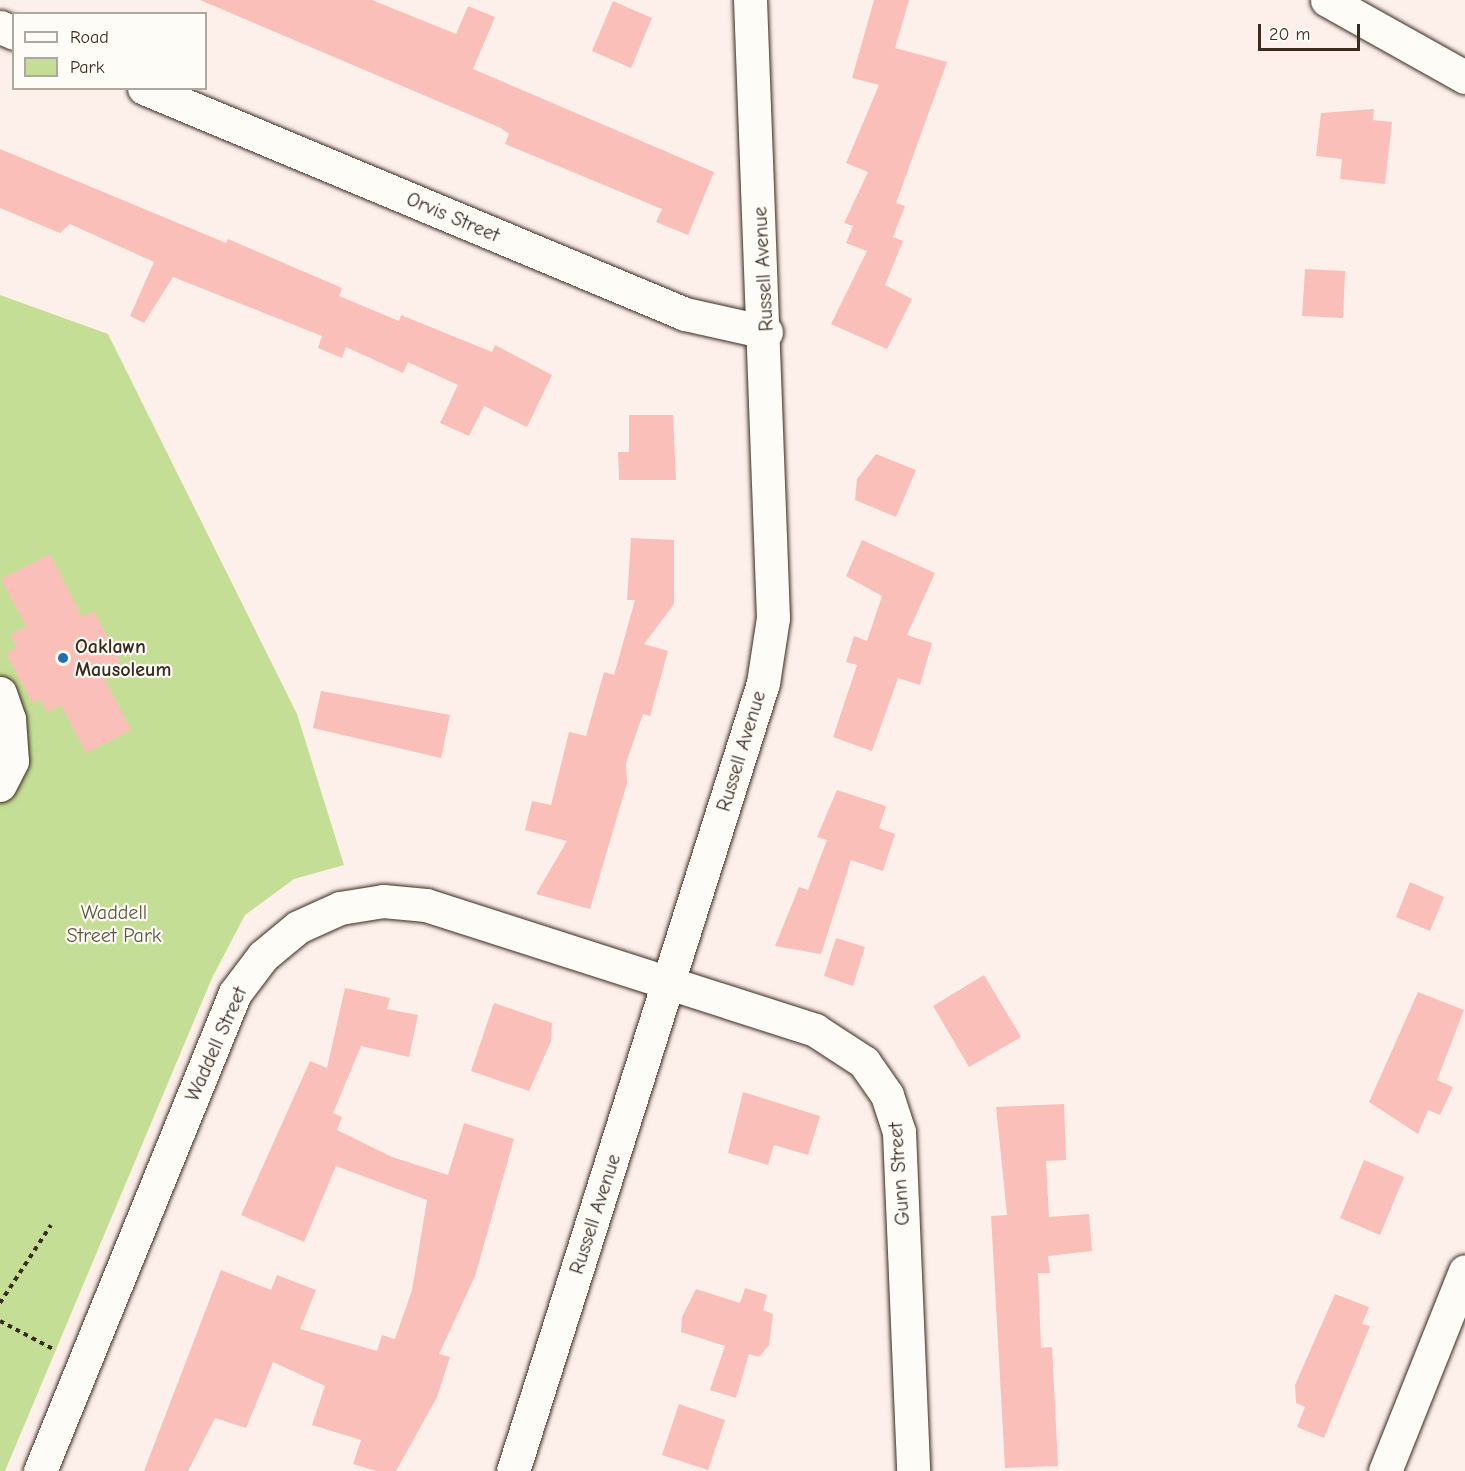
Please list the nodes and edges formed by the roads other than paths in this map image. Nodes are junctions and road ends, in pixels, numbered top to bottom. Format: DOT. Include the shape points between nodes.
graph roads {
  1 [pos="750,0"];
  2 [pos="1327,0"];
  3 [pos="1465,78"];
  4 [pos="149,90"];
  5 [pos="766,332"];
  6 [pos="0,693"];
  7 [pos="0,785"];
  8 [pos="669,983"];
  9 [pos="1465,1271"];
  10 [pos="40,1471"];
  11 [pos="513,1471"];
  12 [pos="913,1471"];
  13 [pos="1385,1471"];
  1 -- 5 [label="street, Russell Avenue"];
  2 -- 3 [label="street"];
  4 -- 5 [label="street, Orvis Street" via="685,314"];
  5 -- 8 [label="street, Russell Avenue" via="773,618 763,682"];
  6 -- 7 [label="street" via="9,719 12,761"];
  8 -- 10 [label="street, Waddell Street" via="426,905 383,901 340,908 298,927 263,956 235,993"];
  8 -- 11 [label="street, Russell Avenue"];
  8 -- 12 [label="street, Gunn Street" via="815,1030 849,1049 887,1095 899,1132"];
  9 -- 13 [label="street"];
}
